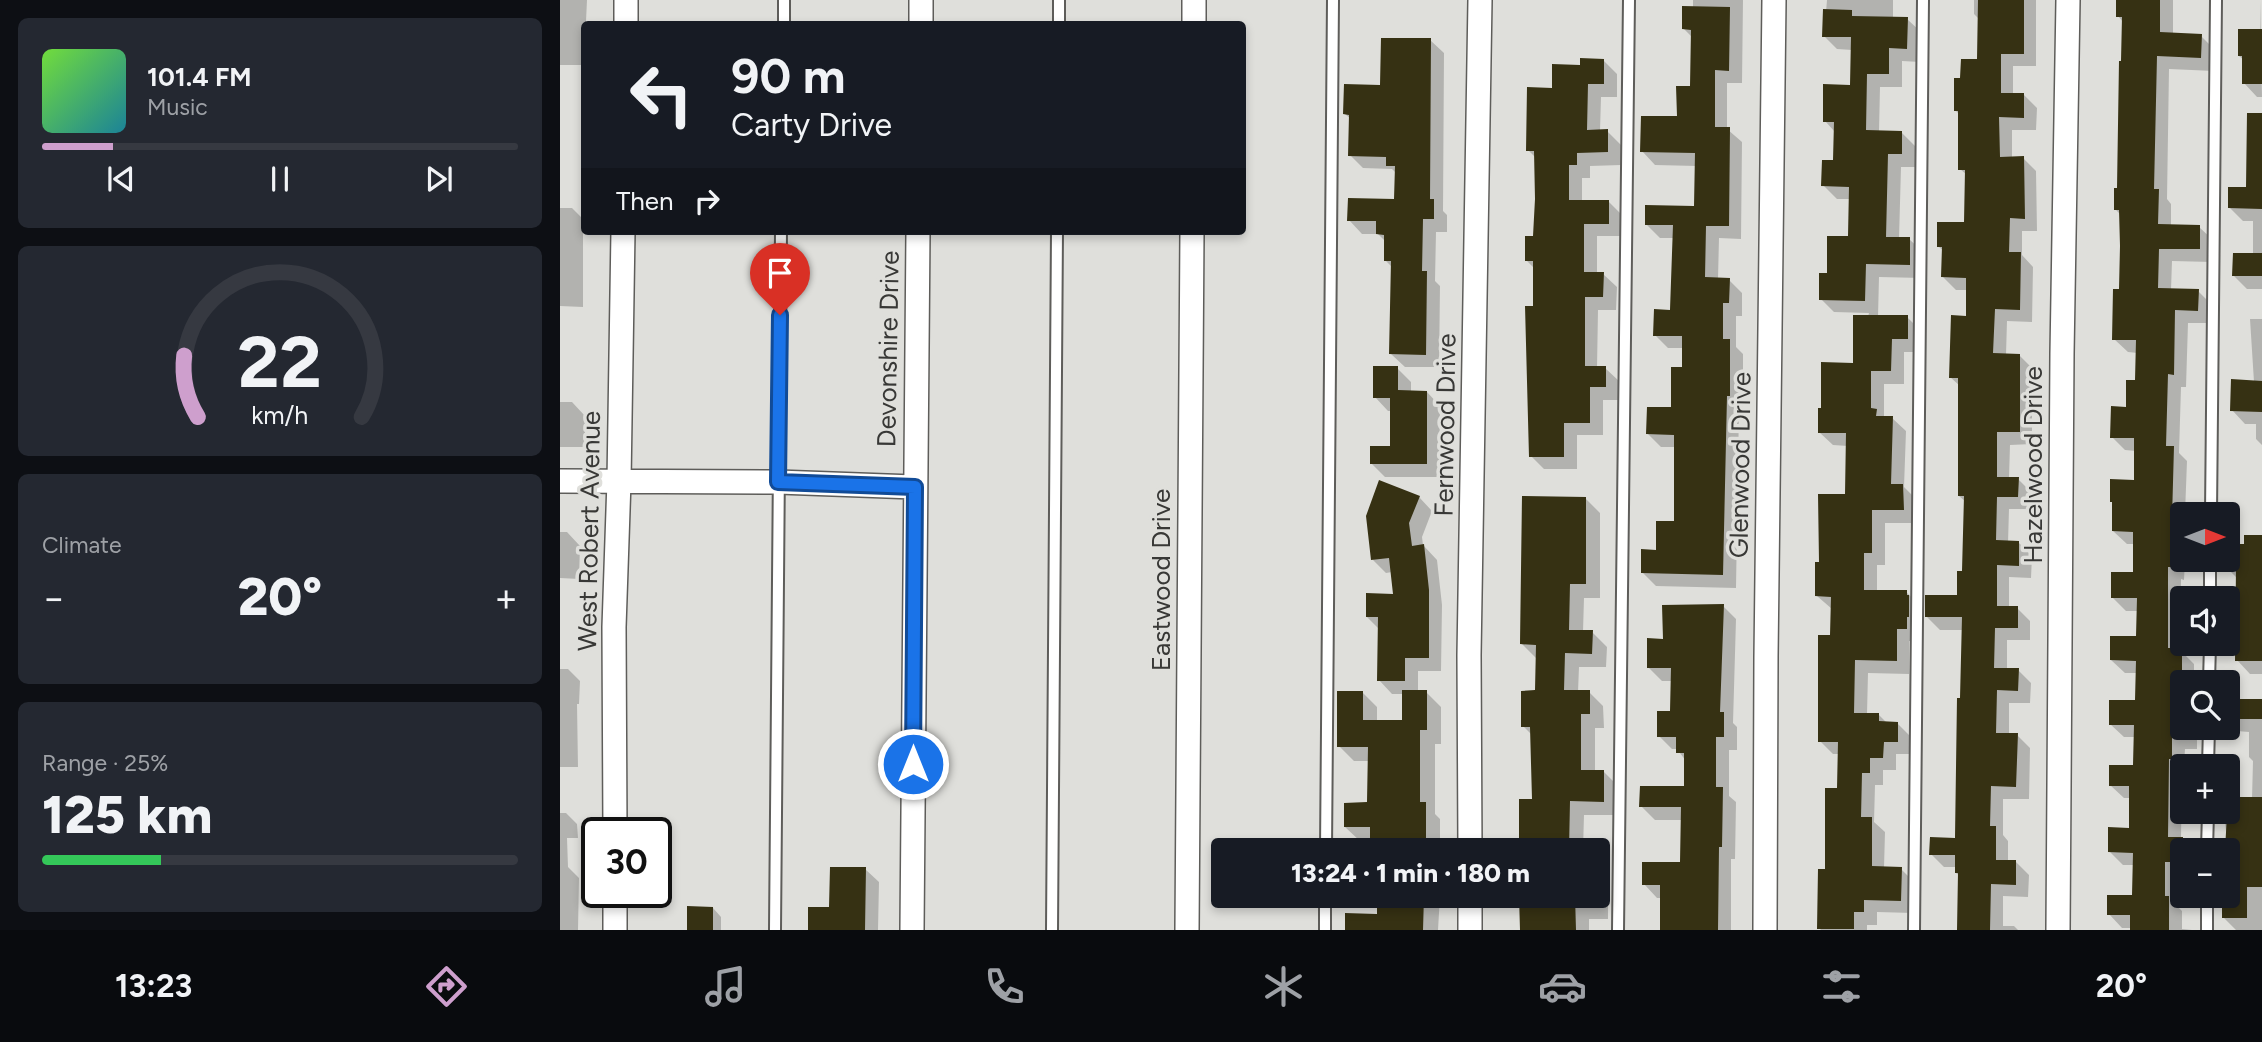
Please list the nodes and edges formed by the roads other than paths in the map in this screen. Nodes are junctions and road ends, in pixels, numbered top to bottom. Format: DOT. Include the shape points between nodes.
graph roads {
  1 [pos="626,0"];
  2 [pos="784,0"];
  3 [pos="921,0"];
  4 [pos="1059,0"];
  5 [pos="1194,0"];
  6 [pos="1333,0"];
  7 [pos="1480,0"];
  8 [pos="1629,0"];
  9 [pos="1774,0"];
  10 [pos="1923,0"];
  11 [pos="2068,0"];
  12 [pos="2216,0"];
  13 [pos="626,21"];
  14 [pos="784,21"];
  15 [pos="921,21"];
  16 [pos="1059,21"];
  17 [pos="1194,21"];
  18 [pos="623,235"];
  19 [pos="781,235"];
  20 [pos="918,235"];
  21 [pos="1057,235"];
  22 [pos="1192,235"];
  23 [pos="560,481"];
  24 [pos="620,481"];
  25 [pos="778,482"];
  26 [pos="915,487"];
  27 [pos="2211,502"];
  28 [pos="615,817"];
  29 [pos="1326,838"];
  30 [pos="1470,838"];
  31 [pos="615,908"];
  32 [pos="1325,908"];
  33 [pos="1470,908"];
  34 [pos="2207,908"];
  35 [pos="615,930"];
  36 [pos="775,930"];
  37 [pos="912,930"];
  38 [pos="1052,930"];
  39 [pos="1186,930"];
  40 [pos="1325,930"];
  41 [pos="1470,930"];
  42 [pos="1618,930"];
  43 [pos="1765,930"];
  44 [pos="1914,930"];
  45 [pos="2058,930"];
  46 [pos="2207,930"];
  1 -- 13 [label="street"];
  2 -- 14 [label="lane"];
  3 -- 15 [label="street"];
  4 -- 16 [label="lane"];
  5 -- 17 [label="street"];
  6 -- 29 [label="lane"];
  7 -- 30 [label="street, Fernwood Drive"];
  8 -- 42 [label="lane"];
  9 -- 43 [label="street, Glenwood Drive"];
  10 -- 44 [label="lane"];
  11 -- 45 [label="street, Hazelwood Drive"];
  12 -- 27 [label="lane"];
  18 -- 24 [label="street, West Robert Avenue"];
  19 -- 25 [label="lane"];
  20 -- 26 [label="street, Devonshire Drive"];
  21 -- 38 [label="lane"];
  22 -- 39 [label="street, Eastwood Drive"];
  23 -- 24 [label="street"];
  24 -- 25 [label="street"];
  24 -- 28 [label="street, West Robert Avenue" via="614,627"];
  25 -- 26 [label="street"];
  25 -- 36 [label="lane"];
  26 -- 37 [label="street, Devonshire Drive"];
  31 -- 35 [label="street"];
  32 -- 40 [label="lane"];
  33 -- 41 [label="street"];
  34 -- 46 [label="lane"];
}
